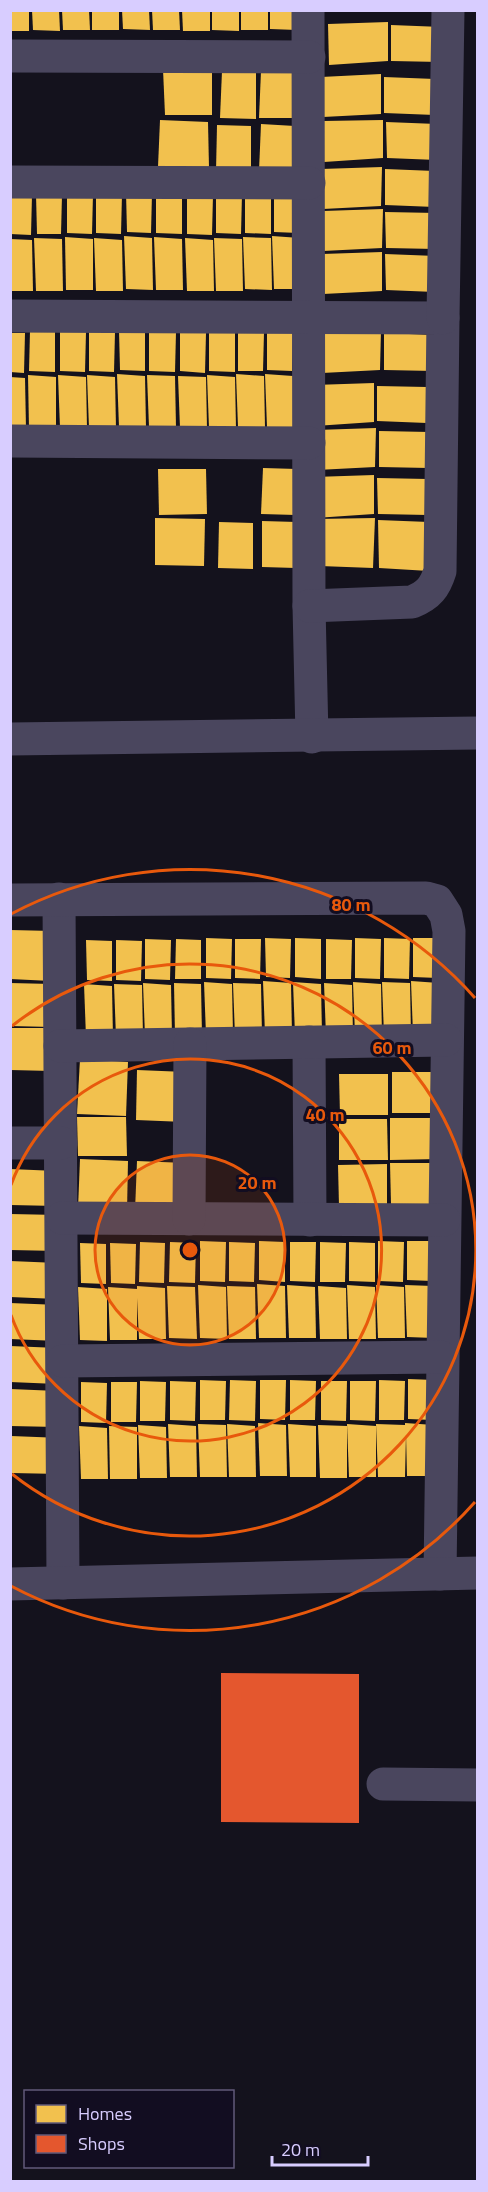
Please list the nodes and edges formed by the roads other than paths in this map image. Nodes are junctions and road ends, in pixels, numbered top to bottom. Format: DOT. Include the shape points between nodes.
graph roads {
  1 [pos="308,10"];
  2 [pos="448,10"];
  3 [pos="10,56"];
  4 [pos="309,57"];
  5 [pos="10,182"];
  6 [pos="309,183"];
  7 [pos="10,316"];
  8 [pos="309,317"];
  9 [pos="443,318"];
  10 [pos="10,441"];
  11 [pos="309,443"];
  12 [pos="309,606"];
  13 [pos="477,733"];
  14 [pos="312,737"];
  15 [pos="10,739"];
  16 [pos="59,899"];
  17 [pos="10,900"];
  18 [pos="446,1040"];
  19 [pos="309,1042"];
  20 [pos="190,1044"];
  21 [pos="60,1046"];
  22 [pos="10,1143"];
  23 [pos="61,1143"];
  24 [pos="62,1218"];
  25 [pos="189,1219"];
  26 [pos="310,1220"];
  27 [pos="444,1220"];
  28 [pos="441,1357"];
  29 [pos="63,1361"];
  30 [pos="477,1573"];
  31 [pos="440,1574"];
  32 [pos="63,1583"];
  33 [pos="10,1584"];
  34 [pos="383,1784"];
  35 [pos="477,1785"];
  1 -- 4 [label="street"];
  2 -- 9 [label="street"];
  3 -- 4 [label="street"];
  4 -- 6 [label="street"];
  5 -- 6 [label="street"];
  6 -- 8 [label="street"];
  7 -- 8 [label="street"];
  8 -- 9 [label="street"];
  8 -- 11 [label="street"];
  9 -- 12 [label="street" via="440,571 435,585 426,596 412,602"];
  10 -- 11 [label="street"];
  11 -- 12 [label="street"];
  12 -- 14 [label="street"];
  13 -- 14 [label="street"];
  14 -- 15 [label="street"];
  16 -- 17 [label="street"];
  16 -- 18 [label="street" via="437,901 446,915 448,931"];
  16 -- 21 [label="street"];
  18 -- 19 [label="street"];
  18 -- 27 [label="street"];
  19 -- 20 [label="street"];
  19 -- 26 [label="street"];
  20 -- 21 [label="street"];
  20 -- 25 [label="street"];
  21 -- 23 [label="street"];
  22 -- 23 [label="street"];
  23 -- 24 [label="street"];
  24 -- 25 [label="street"];
  24 -- 29 [label="street"];
  25 -- 26 [label="street"];
  26 -- 27 [label="street"];
  27 -- 28 [label="street"];
  28 -- 29 [label="street"];
  28 -- 31 [label="street"];
  29 -- 32 [label="street"];
  30 -- 31 [label="street"];
  31 -- 32 [label="street"];
  32 -- 33 [label="street"];
  34 -- 35 [label="street"];
}
